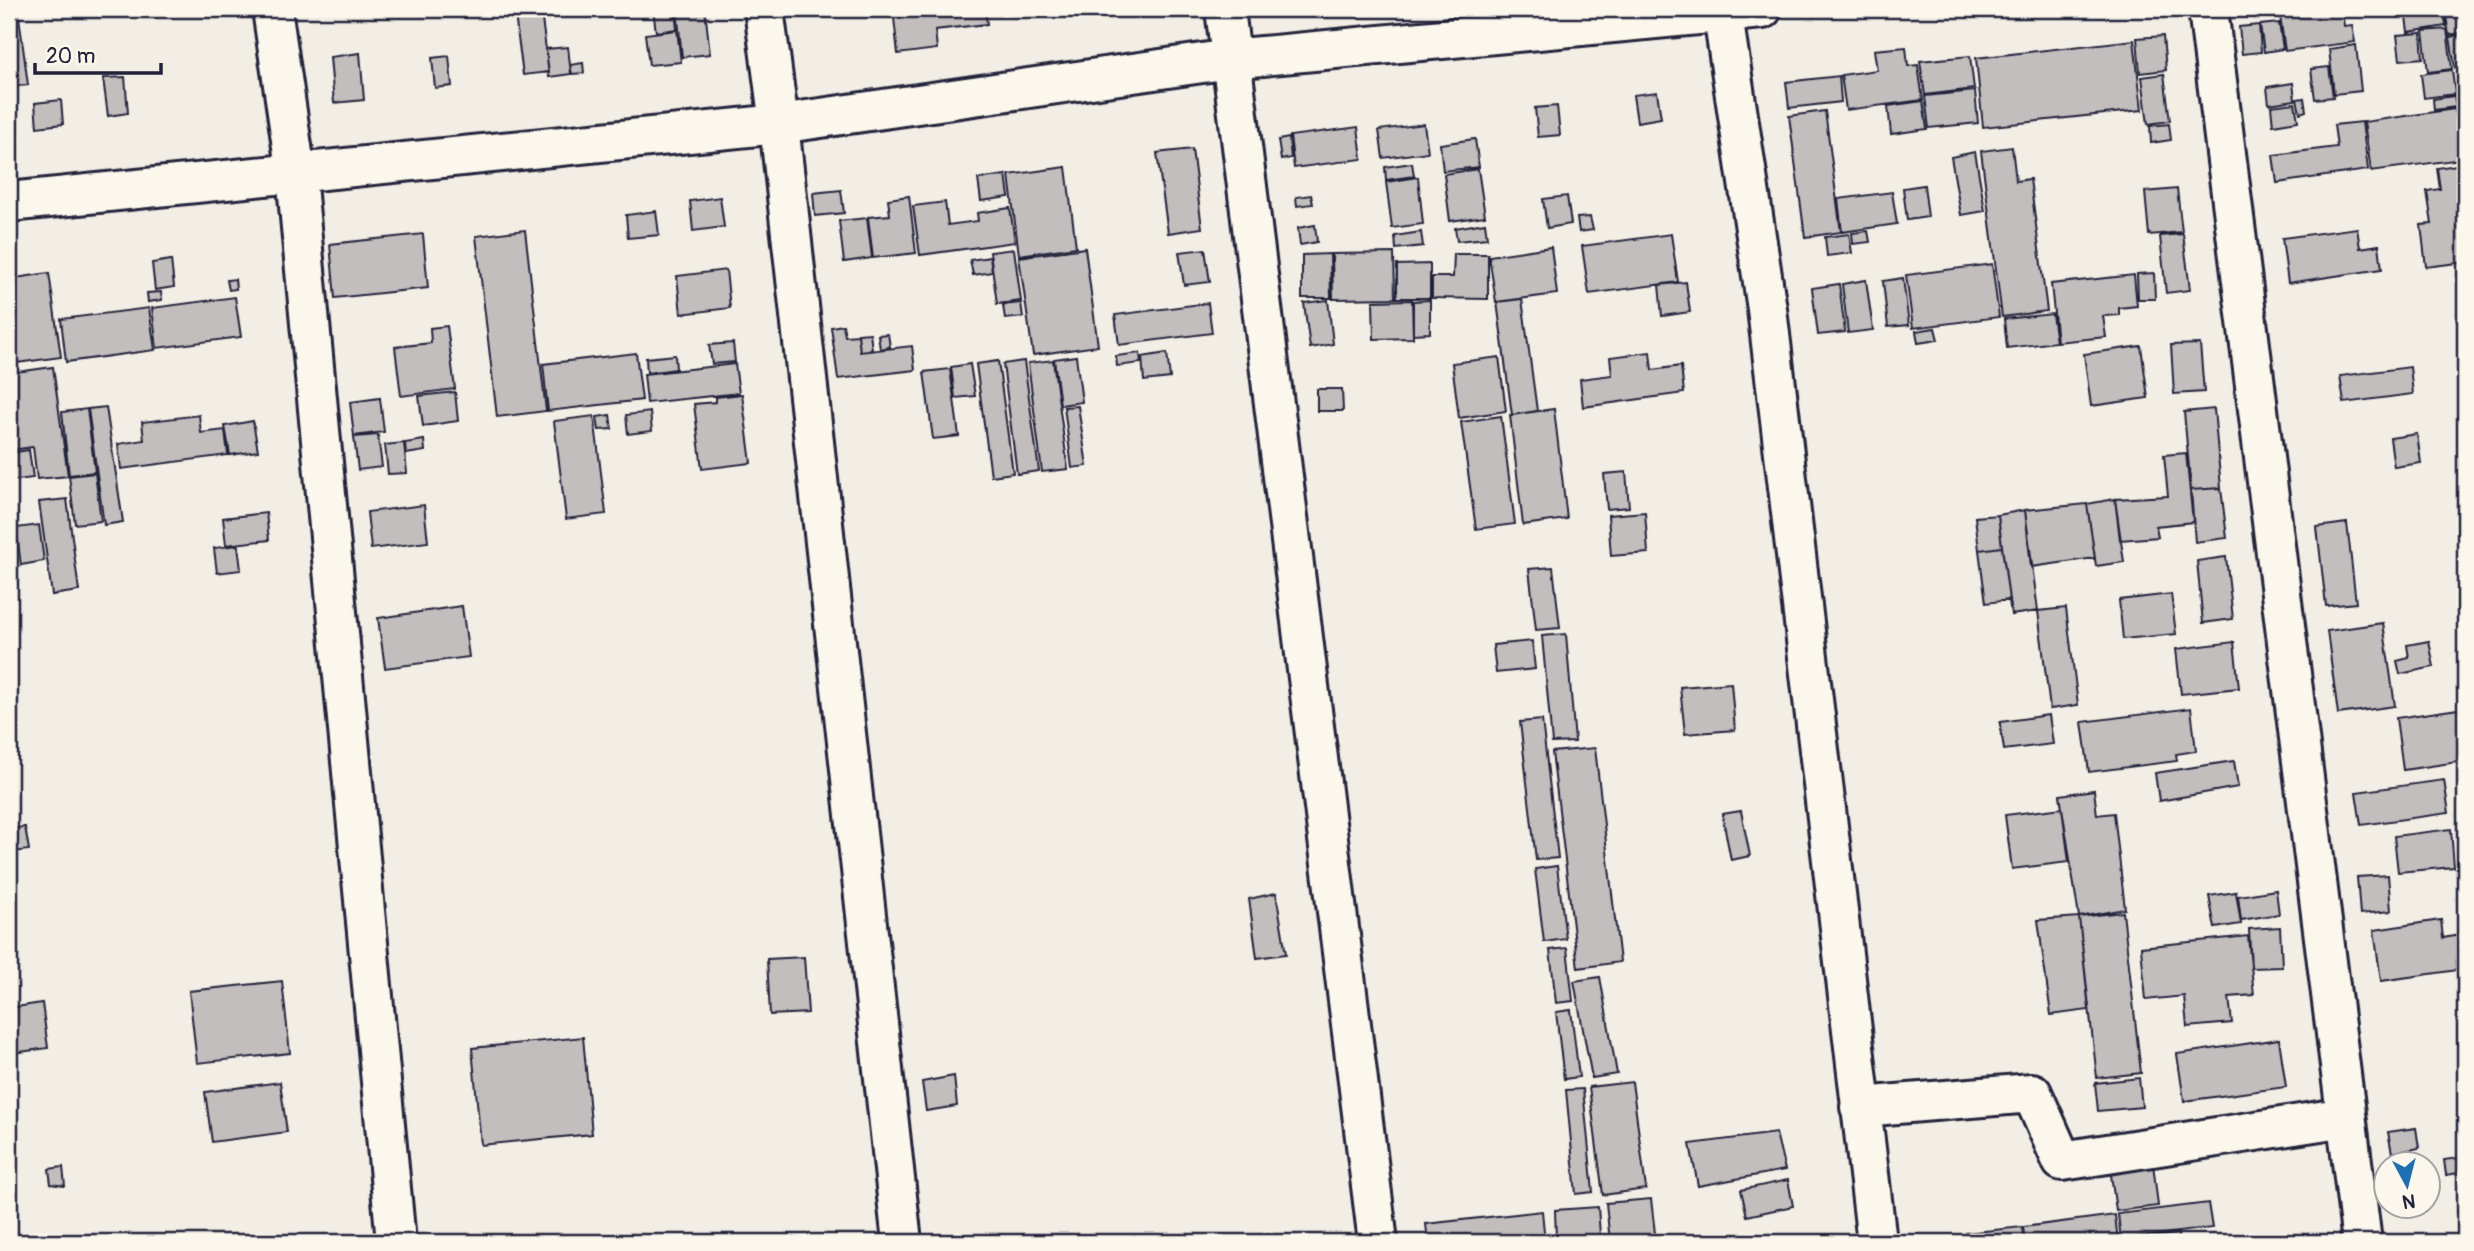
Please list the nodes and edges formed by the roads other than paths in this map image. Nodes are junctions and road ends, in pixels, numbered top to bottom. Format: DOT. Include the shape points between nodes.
graph roads {
  1 [pos="272,9"];
  2 [pos="764,9"];
  3 [pos="1225,9"];
  4 [pos="1762,9"];
  5 [pos="2208,9"];
  6 [pos="1722,11"];
  7 [pos="1230,59"];
  8 [pos="779,124"];
  9 [pos="296,174"];
  10 [pos="9,202"];
  11 [pos="1860,1107"];
  12 [pos="2346,1117"];
  13 [pos="396,1242"];
  14 [pos="902,1242"];
  15 [pos="1378,1242"];
  16 [pos="1877,1242"];
  17 [pos="2362,1242"];
  1 -- 9 [label="street"];
  2 -- 8 [label="street"];
  3 -- 7 [label="street"];
  4 -- 6 [label="street"];
  5 -- 12 [label="street"];
  6 -- 7 [label="street"];
  6 -- 11 [label="street" via="1767,309"];
  7 -- 8 [label="street"];
  7 -- 15 [label="street"];
  8 -- 9 [label="street"];
  8 -- 14 [label="street"];
  9 -- 10 [label="street"];
  9 -- 13 [label="street"];
  11 -- 12 [label="street" via="2032,1094 2062,1161"];
  11 -- 16 [label="street"];
  12 -- 17 [label="street"];
}
